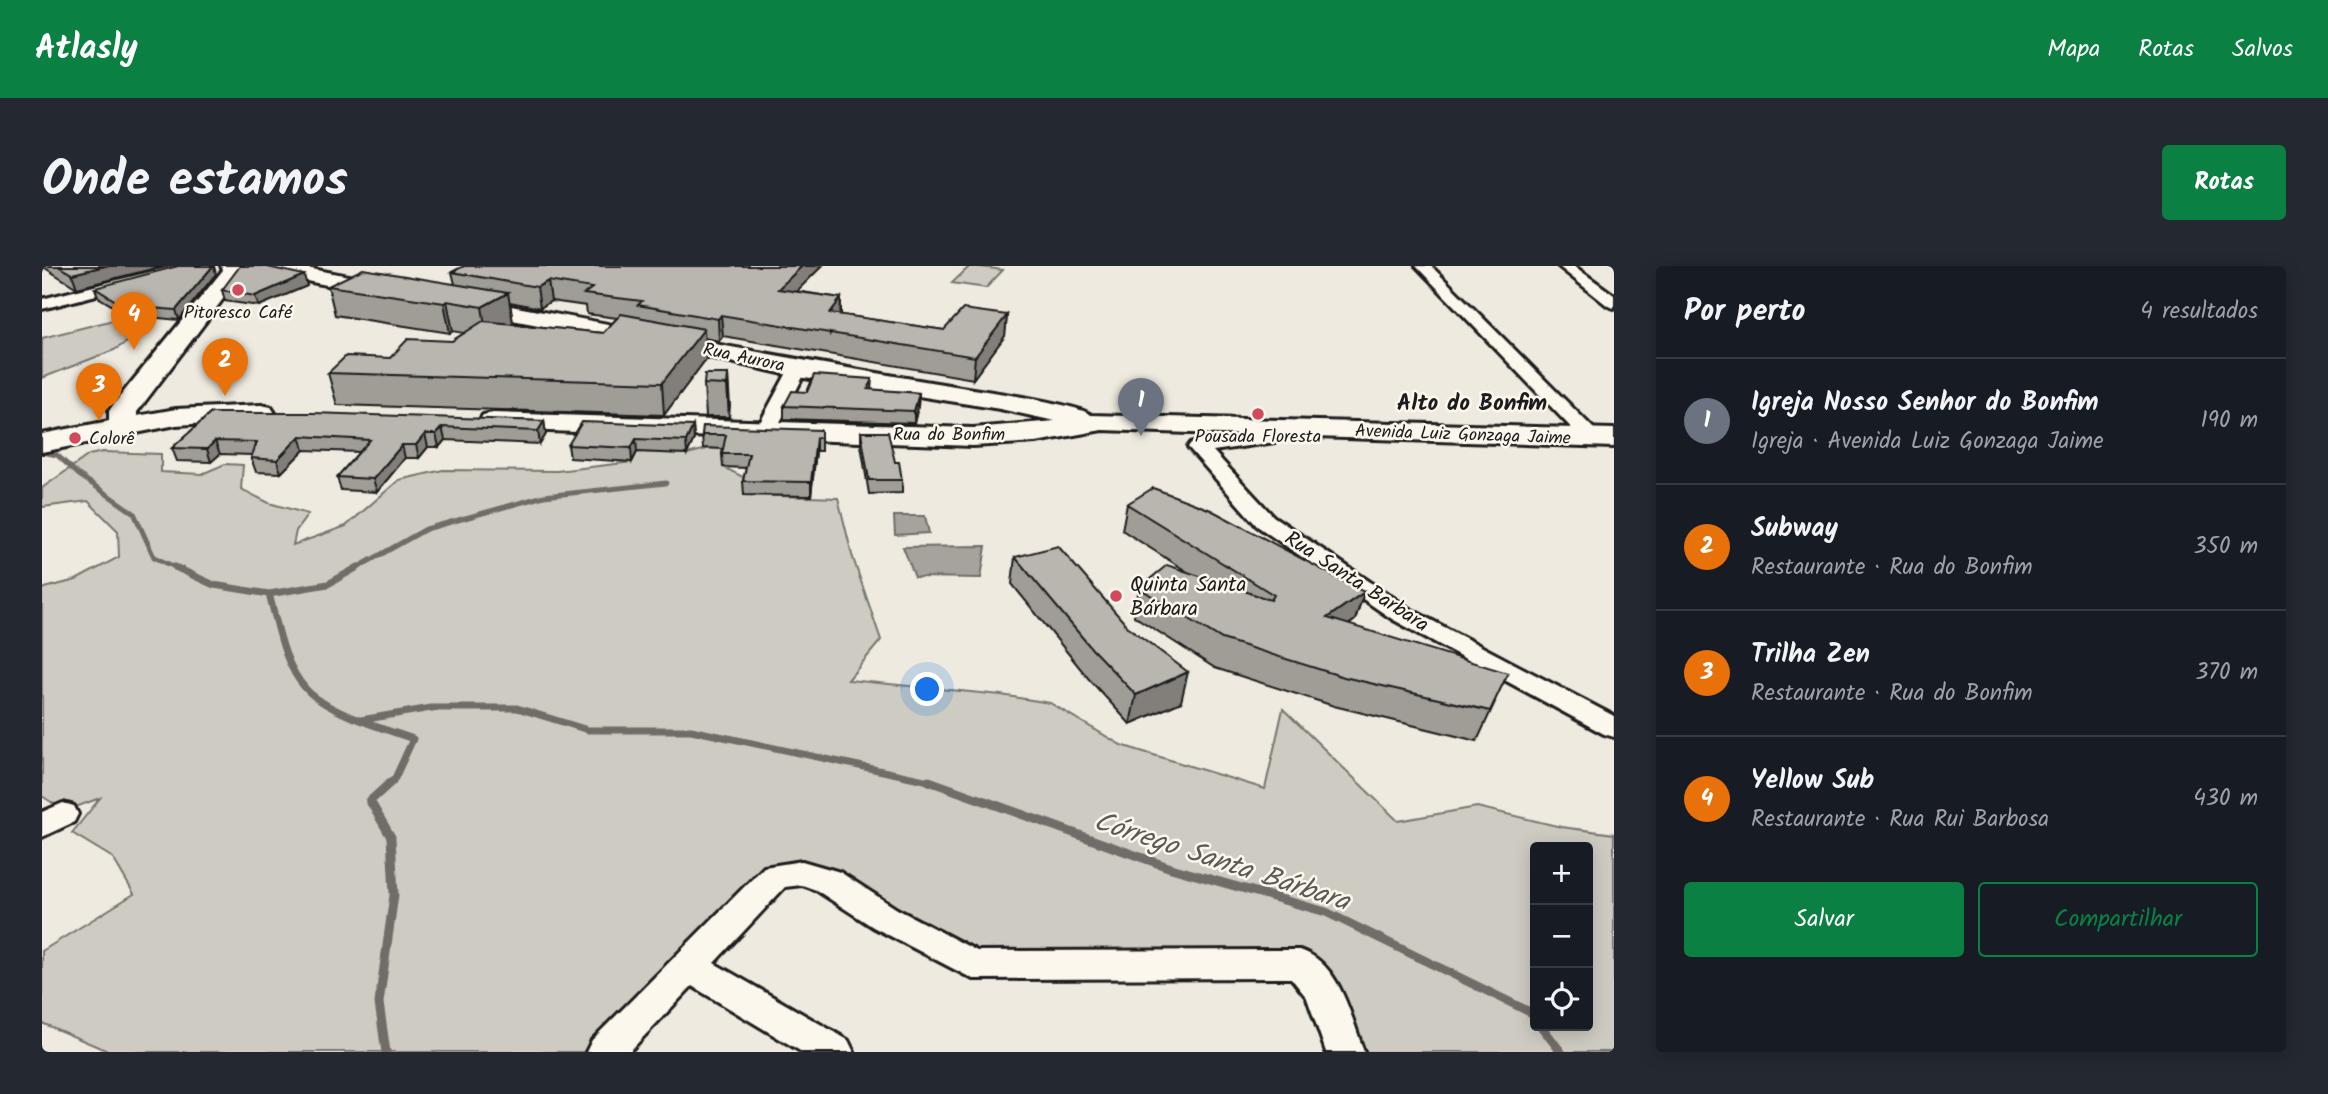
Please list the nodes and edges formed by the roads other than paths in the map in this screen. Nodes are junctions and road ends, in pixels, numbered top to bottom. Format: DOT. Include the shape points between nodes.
graph roads {
  1 [pos="192,266"];
  2 [pos="1423,266"];
  3 [pos="1565,266"];
  4 [pos="264,267"];
  5 [pos="233,268"];
  6 [pos="417,296"];
  7 [pos="444,300"];
  8 [pos="1614,303"];
  9 [pos="42,304"];
  10 [pos="798,369"];
  11 [pos="1000,401"];
  12 [pos="288,414"];
  13 [pos="466,420"];
  14 [pos="1102,422"];
  15 [pos="123,426"];
  16 [pos="1282,429"];
  17 [pos="766,430"];
  18 [pos="993,436"];
  19 [pos="1602,438"];
  20 [pos="42,443"];
  21 [pos="1614,728"];
  22 [pos="689,966"];
  23 [pos="605,1052"];
  24 [pos="835,1052"];
  25 [pos="1345,1052"];
  1 -- 9 [label="street"];
  2 -- 19 [label="street"];
  3 -- 8 [label="street"];
  4 -- 5 [label="main road"];
  4 -- 6 [label="main road"];
  5 -- 15 [label="main road" via="123,411"];
  7 -- 10 [label="main road, Rua Aurora"];
  10 -- 11 [label="main road, Rua Aurora"];
  10 -- 17 [label="street"];
  11 -- 14 [label="main road, Rua Aurora"];
  11 -- 18 [label="main road"];
  12 -- 15 [label="main road" via="220,413"];
  13 -- 17 [label="main road, Rua do Bonfim"];
  14 -- 16 [label="main road, Avenida Luiz Gonzaga Jaime"];
  14 -- 18 [label="main road, Rua do Bonfim"];
  15 -- 20 [label="main road"];
  16 -- 19 [label="main road, Avenida Luiz Gonzaga Jaime"];
  16 -- 21 [label="street, Rua Santa Barbara" via="1268,438 1198,447 1265,520 1401,614"];
  17 -- 18 [label="main road, Rua do Bonfim"];
  22 -- 23 [label="street"];
  22 -- 24 [label="street"];
  22 -- 25 [label="street" via="776,876 802,873 828,881 973,965 1300,964 1323,991"];
}
